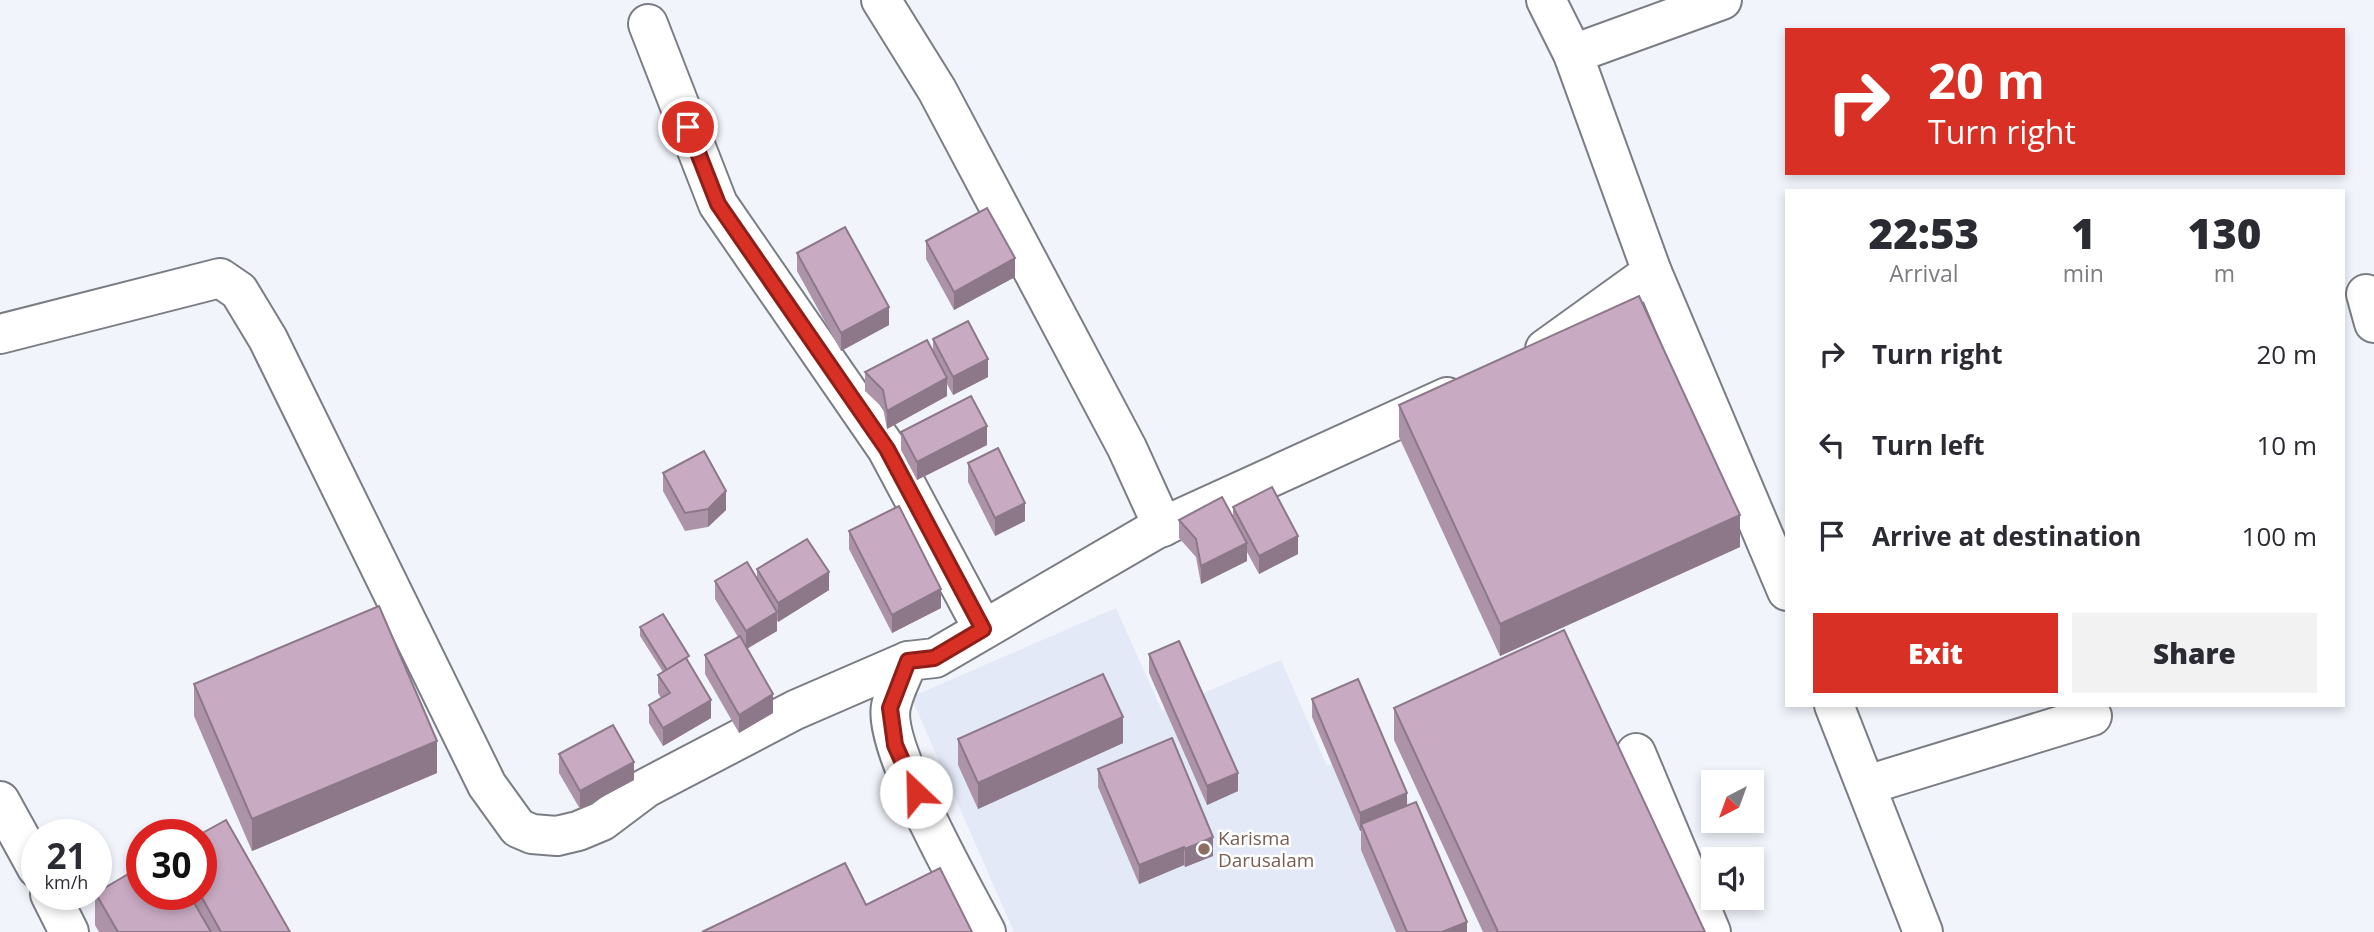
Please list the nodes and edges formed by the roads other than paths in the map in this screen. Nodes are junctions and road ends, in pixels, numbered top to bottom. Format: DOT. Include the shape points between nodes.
graph roads {
  1 [pos="881,0"];
  2 [pos="1546,0"];
  3 [pos="1722,0"];
  4 [pos="648,24"];
  5 [pos="1573,54"];
  6 [pos="1652,272"];
  7 [pos="0,334"];
  8 [pos="1514,364"];
  9 [pos="1478,382"];
  10 [pos="1163,527"];
  11 [pos="1785,586"];
  12 [pos="983,629"];
  13 [pos="908,661"];
  14 [pos="1835,707"];
  15 [pos="2092,716"];
  16 [pos="1636,753"];
  17 [pos="1867,785"];
  18 [pos="0,801"];
  19 [pos="21,839"];
  20 [pos="58,910"];
  21 [pos="69,932"];
  22 [pos="986,932"];
  23 [pos="1711,932"];
  24 [pos="1923,932"];
  1 -- 10 [label="street" via="937,90 1128,448"];
  2 -- 5 [label="street"];
  3 -- 5 [label="street"];
  4 -- 12 [label="street" via="718,204 887,449"];
  5 -- 6 [label="street"];
  6 -- 8 [label="street" via="1550,347"];
  6 -- 11 [label="street"];
  7 -- 13 [label="street" via="220,278 239,291 268,339 487,785 518,828 532,834 557,836 602,821 646,788 794,710"];
  9 -- 10 [label="street"];
  10 -- 12 [label="street"];
  12 -- 13 [label="street" via="934,658"];
  13 -- 22 [label="street" via="890,708 895,745"];
  14 -- 17 [label="street"];
  15 -- 17 [label="street"];
  16 -- 23 [label="street"];
  17 -- 24 [label="street"];
  18 -- 19 [label="street"];
  20 -- 21 [label="street"];
}
